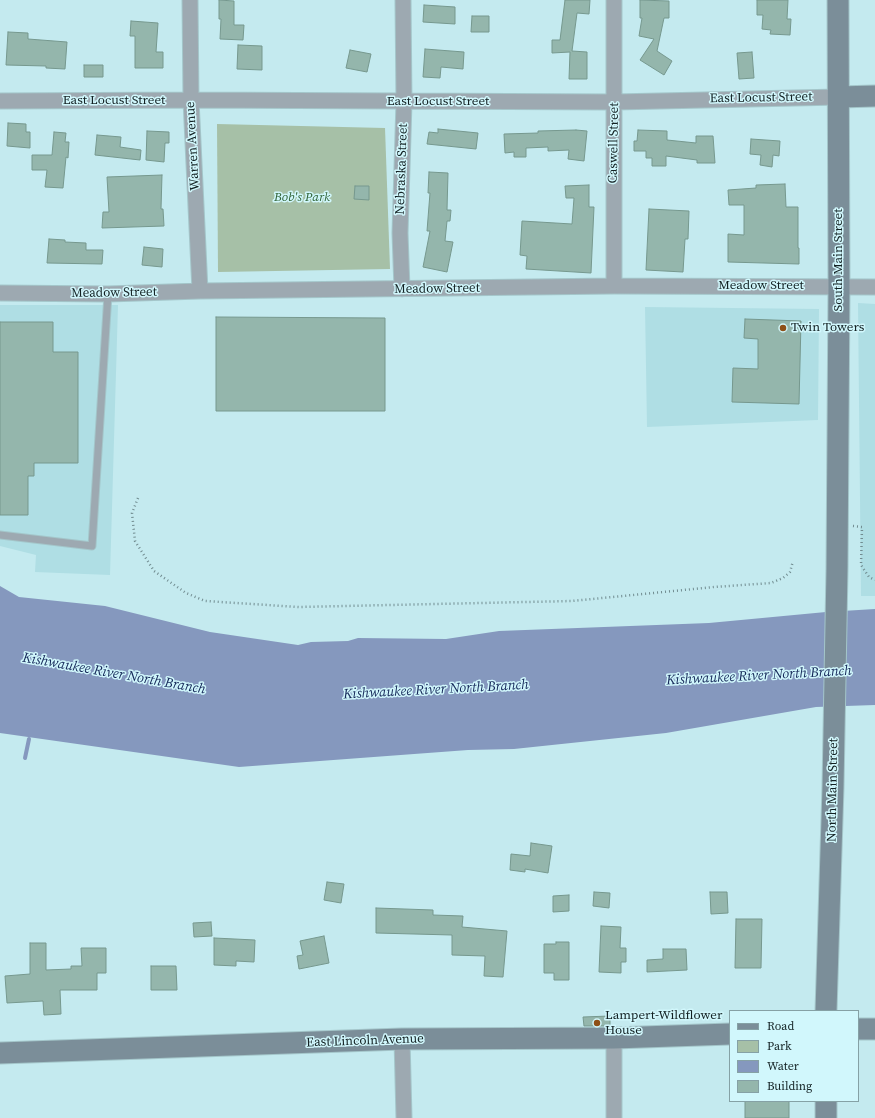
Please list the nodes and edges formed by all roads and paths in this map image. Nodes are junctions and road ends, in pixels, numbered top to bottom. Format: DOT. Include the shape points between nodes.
graph roads {
  1 [pos="190,0"];
  2 [pos="403,0"];
  3 [pos="614,0"];
  4 [pos="838,0"];
  5 [pos="875,96"];
  6 [pos="839,97"];
  7 [pos="191,100"];
  8 [pos="0,101"];
  9 [pos="404,102"];
  10 [pos="615,102"];
  11 [pos="614,286"];
  12 [pos="839,286"];
  13 [pos="875,287"];
  14 [pos="402,289"];
  15 [pos="200,291"];
  16 [pos="0,293"];
  17 [pos="108,294"];
  18 [pos="138,498"];
  19 [pos="837,524"];
  20 [pos="0,535"];
  21 [pos="793,561"];
  22 [pos="836,569"];
  23 [pos="875,580"];
  24 [pos="826,1010"];
  25 [pos="859,1029"];
  26 [pos="875,1029"];
  27 [pos="729,1034"];
  28 [pos="614,1038"];
  29 [pos="402,1039"];
  30 [pos="0,1053"];
  31 [pos="826,1102"];
  32 [pos="404,1118"];
  33 [pos="614,1118"];
  34 [pos="826,1118"];
  1 -- 7 [label="street, Warren Avenue"];
  2 -- 9 [label="street, Nebraska Street"];
  3 -- 10 [label="street, Caswell Street"];
  4 -- 6 [label="main road, South Main Street"];
  5 -- 6 [label="main road, East Locust Street"];
  6 -- 10 [label="street, East Locust Street"];
  6 -- 12 [label="main road, South Main Street"];
  7 -- 8 [label="street, East Locust Street"];
  7 -- 9 [label="street, East Locust Street"];
  7 -- 15 [label="street, Warren Avenue"];
  9 -- 10 [label="street, East Locust Street"];
  9 -- 14 [label="street, Nebraska Street" via="400,233"];
  10 -- 11 [label="street, Caswell Street"];
  11 -- 12 [label="street, Meadow Street"];
  11 -- 14 [label="street, Meadow Street"];
  12 -- 13 [label="street, Meadow Street"];
  12 -- 19 [label="main road, South Main Street"];
  14 -- 15 [label="street, Meadow Street"];
  15 -- 17 [label="street, Meadow Street"];
  16 -- 17 [label="street, Meadow Street"];
  17 -- 20 [label="lane" via="92,546"];
  18 -- 21 [label="path" via="132,513 135,541 146,559 154,571 186,593 205,601 299,607 572,601 714,586 771,583 790,572"];
  19 -- 22 [label="main road, South Main Street"];
  19 -- 23 [label="path" via="862,527 861,565 869,577"];
  22 -- 24 [label="main road, North Main Street"];
  25 -- 26 [label="main road"];
  27 -- 28 [label="main road, East Lincoln Avenue"];
  28 -- 29 [label="main road, East Lincoln Avenue"];
  28 -- 33 [label="street"];
  29 -- 30 [label="main road, East Lincoln Avenue"];
  29 -- 32 [label="street"];
  31 -- 34 [label="main road"];
}
